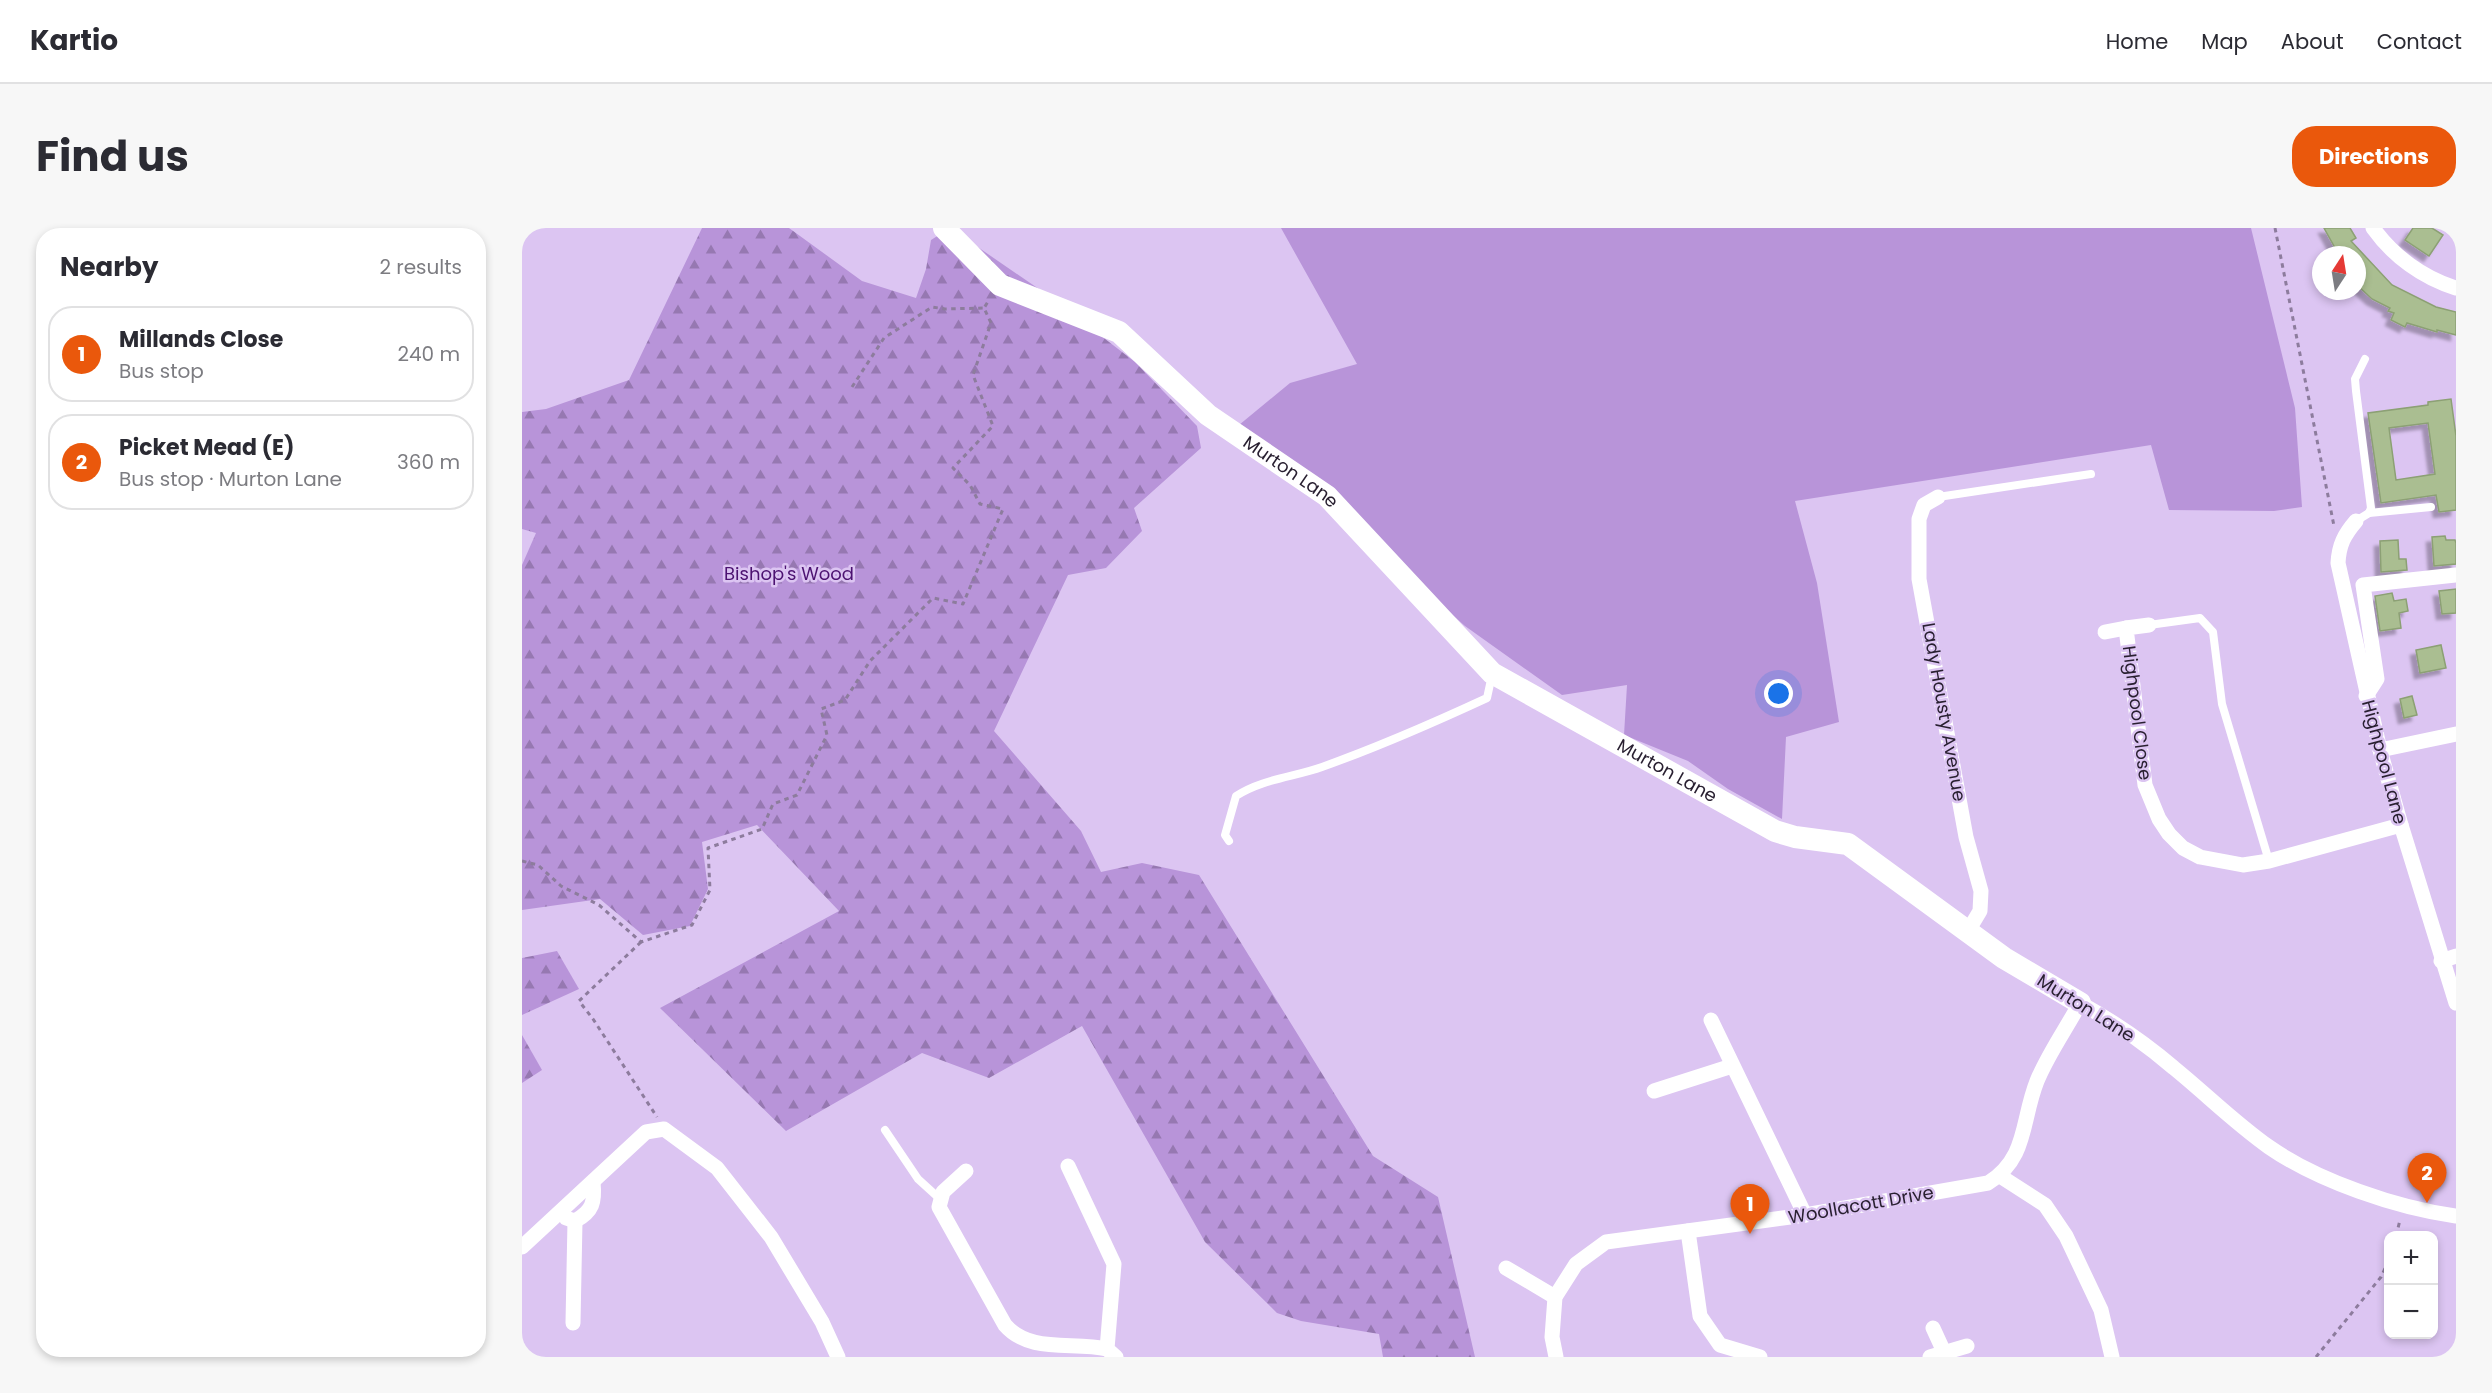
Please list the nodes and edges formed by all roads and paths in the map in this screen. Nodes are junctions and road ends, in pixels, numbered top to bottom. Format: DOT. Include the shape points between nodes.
graph roads {
  1 [pos="944,228"];
  2 [pos="2275,228"];
  3 [pos="2373,228"];
  4 [pos="1000,285"];
  5 [pos="2456,288"];
  6 [pos="984,308"];
  7 [pos="2365,359"];
  8 [pos="852,387"];
  9 [pos="2091,474"];
  10 [pos="1938,497"];
  11 [pos="2432,507"];
  12 [pos="2362,517"];
  13 [pos="2339,548"];
  14 [pos="2456,575"];
  15 [pos="2363,585"];
  16 [pos="2343,587"];
  17 [pos="2149,625"];
  18 [pos="2126,628"];
  19 [pos="2105,632"];
  20 [pos="1492,673"];
  21 [pos="2366,696"];
  22 [pos="2456,734"];
  23 [pos="2380,750"];
  24 [pos="2401,825"];
  25 [pos="1229,841"];
  26 [pos="522,861"];
  27 [pos="2269,861"];
  28 [pos="1968,931"];
  29 [pos="641,942"];
  30 [pos="2449,958"];
  31 [pos="2456,1003"];
  32 [pos="2080,1004"];
  33 [pos="1711,1020"];
  34 [pos="1732,1066"];
  35 [pos="1654,1091"];
  36 [pos="664,1129"];
  37 [pos="885,1130"];
  38 [pos="1068,1166"];
  39 [pos="966,1171"];
  40 [pos="2000,1176"];
  41 [pos="593,1182"];
  42 [pos="940,1199"];
  43 [pos="554,1215"];
  44 [pos="1805,1215"];
  45 [pos="2456,1216"];
  46 [pos="575,1221"];
  47 [pos="1688,1231"];
  48 [pos="522,1247"];
  49 [pos="1506,1268"];
  50 [pos="2384,1271"];
  51 [pos="1555,1297"];
  52 [pos="573,1323"];
  53 [pos="1934,1328"];
  54 [pos="1967,1346"];
  55 [pos="1112,1353"];
  56 [pos="1937,1355"];
  57 [pos="838,1357"];
  58 [pos="1556,1357"];
  59 [pos="1760,1357"];
  60 [pos="2112,1357"];
  61 [pos="2316,1357"];
  1 -- 4 [label="street, Murton Lane"];
  2 -- 13 [label="path"];
  3 -- 5 [label="street" via="2416,269"];
  4 -- 6 [label="path"];
  4 -- 20 [label="street, Murton Lane" via="1119,332 1208,415 1327,496"];
  6 -- 8 [label="path" via="932,307 884,338"];
  6 -- 29 [label="path" via="991,323 973,375 993,426 953,468 970,485 980,504 1003,509 963,604 933,598 870,661 845,700 821,709 827,735 797,795 773,804 762,829 708,848 710,890 692,925"];
  7 -- 12 [label="lane" via="2355,379 2371,508"];
  9 -- 10 [label="lane"];
  10 -- 28 [label="street, Lady Housty Avenue" via="1924,506 1919,519 1919,579 1966,837 1981,891 1980,911"];
  11 -- 12 [label="lane"];
  12 -- 13 [label="street" via="2345,534"];
  13 -- 16 [label="street, Highpool Lane"];
  14 -- 15 [label="street"];
  15 -- 16 [label="street"];
  15 -- 21 [label="street" via="2377,679"];
  16 -- 21 [label="street, Highpool Lane"];
  17 -- 18 [label="street, Highpool Close"];
  17 -- 27 [label="lane" via="2200,618 2213,632 2222,704"];
  18 -- 19 [label="street, Highpool Close"];
  18 -- 27 [label="street, Highpool Close" via="2145,785 2159,819 2183,848 2200,857 2243,865"];
  20 -- 25 [label="lane" via="1487,698 1322,767 1249,787 1236,796 1225,835"];
  20 -- 28 [label="street, Murton Lane" via="1775,831 1848,844"];
  21 -- 23 [label="street, Highpool Lane"];
  22 -- 23 [label="street"];
  23 -- 24 [label="street, Highpool Lane"];
  24 -- 27 [label="street, Highpool Close"];
  24 -- 30 [label="street, Highpool Lane"];
  26 -- 29 [label="path" via="538,865 561,886 599,905"];
  28 -- 32 [label="street, Murton Lane"];
  29 -- 36 [label="path" via="579,1001"];
  30 -- 31 [label="street, Highpool Lane"];
  32 -- 40 [label="street" via="2037,1081 2015,1158"];
  32 -- 45 [label="street, Murton Lane" via="2128,1032 2271,1149 2340,1184 2387,1201"];
  33 -- 34 [label="street"];
  34 -- 35 [label="street"];
  34 -- 44 [label="street"];
  36 -- 41 [label="street" via="646,1132"];
  36 -- 57 [label="street" via="717,1168 764,1229 822,1322"];
  37 -- 42 [label="lane" via="918,1179"];
  38 -- 55 [label="street" via="1114,1264"];
  39 -- 42 [label="street"];
  40 -- 44 [label="street, Woollacott Drive" via="1988,1184"];
  40 -- 60 [label="street" via="2045,1205 2066,1236 2101,1310"];
  41 -- 43 [label="street"];
  41 -- 46 [label="street" via="595,1201 588,1214"];
  42 -- 55 [label="street" via="943,1215 1011,1332 1032,1342"];
  43 -- 46 [label="street"];
  43 -- 48 [label="street"];
  44 -- 47 [label="street, Woollacott Drive"];
  46 -- 52 [label="street"];
  47 -- 51 [label="street, Woollacott Drive" via="1606,1242 1576,1264"];
  47 -- 59 [label="street" via="1700,1316 1720,1345"];
  49 -- 51 [label="street"];
  50 -- 61 [label="path"];
  51 -- 58 [label="street, Woollacott Drive" via="1552,1337"];
  53 -- 56 [label="street"];
  54 -- 56 [label="street"];
}
